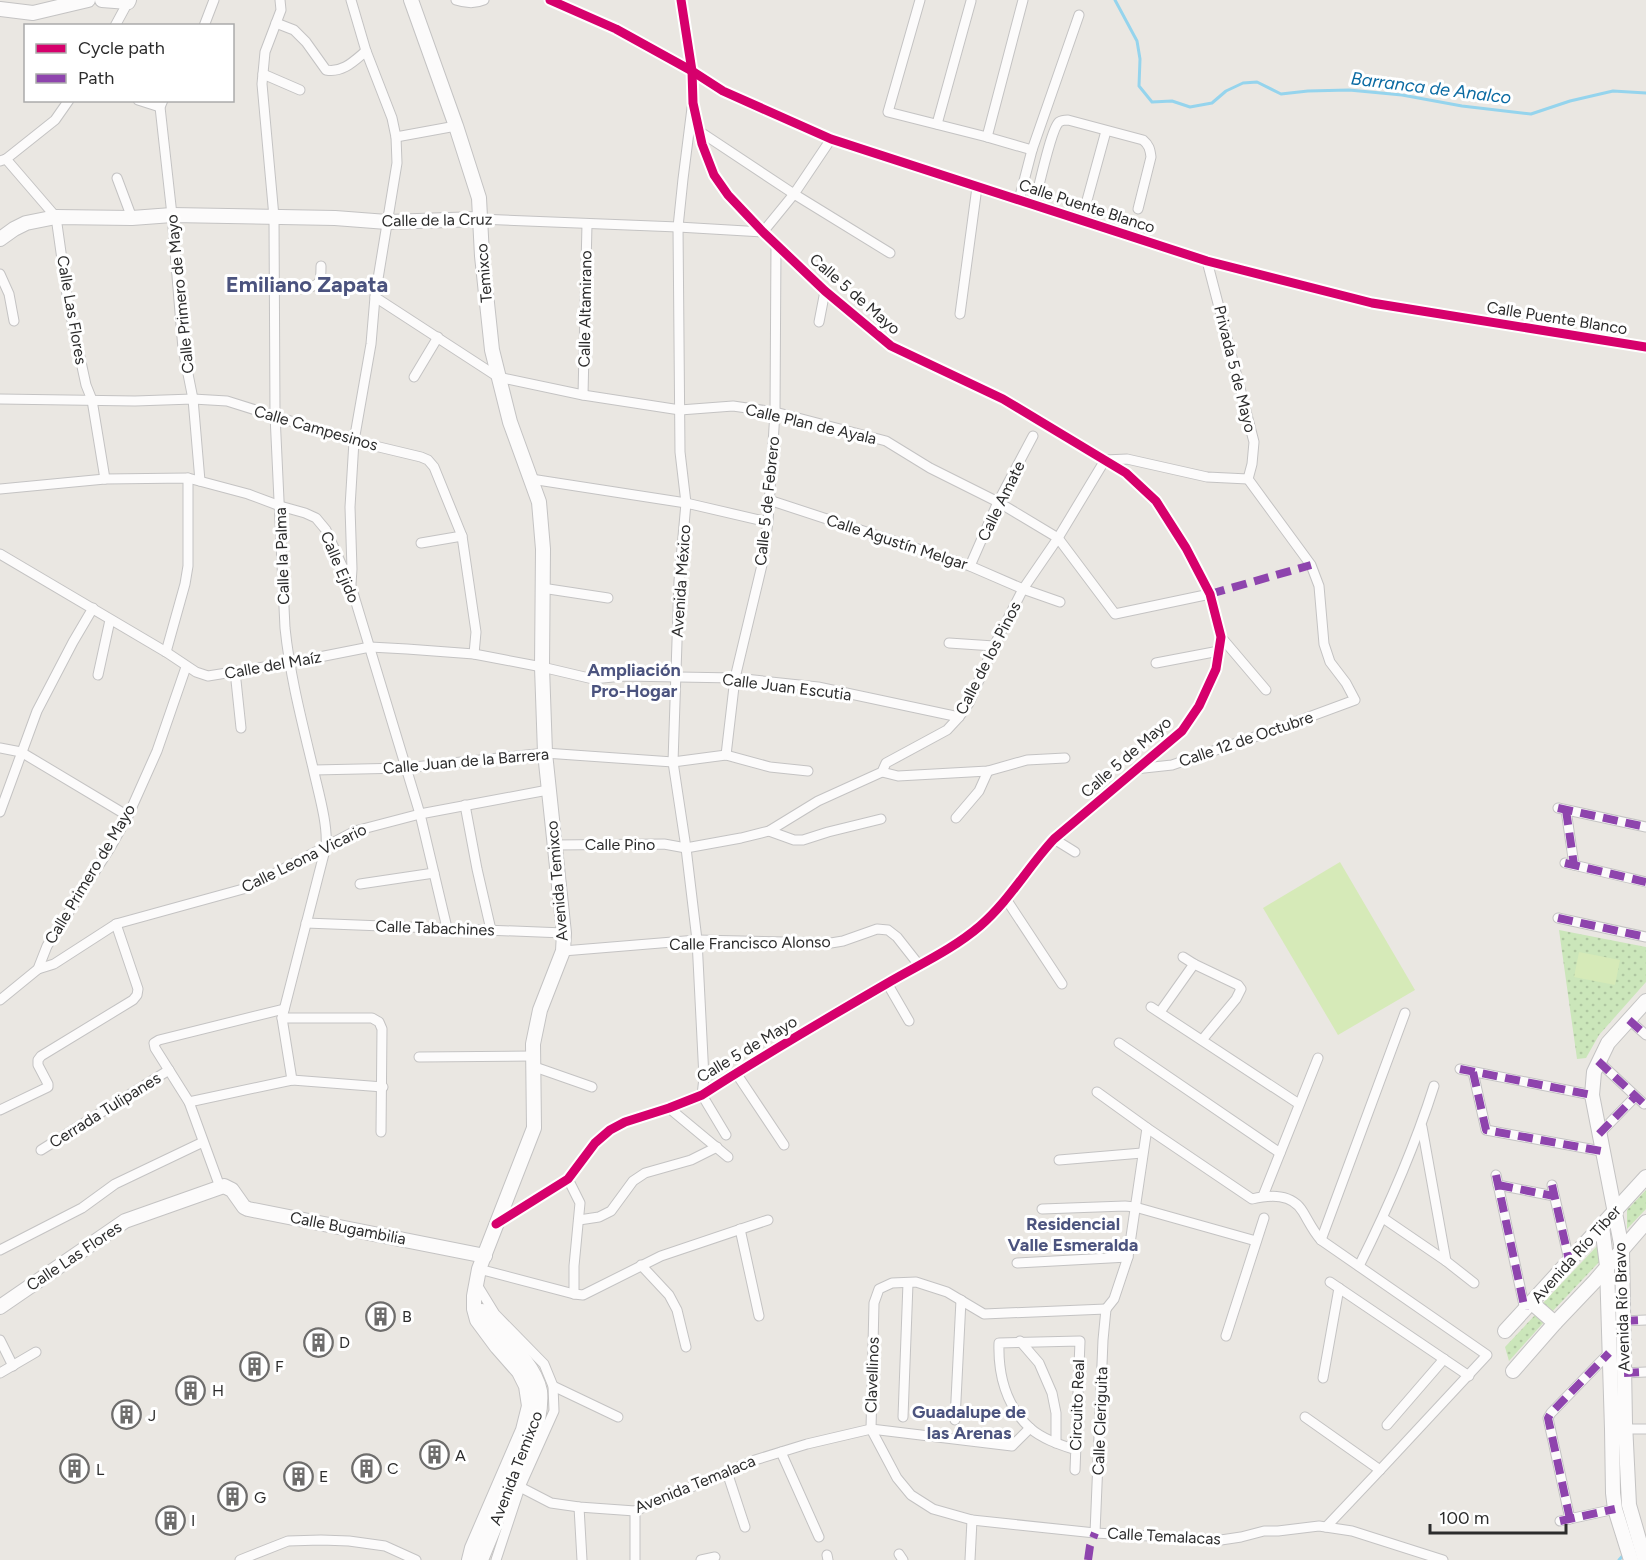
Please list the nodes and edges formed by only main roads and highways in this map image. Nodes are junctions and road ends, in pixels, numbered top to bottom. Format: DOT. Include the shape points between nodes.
graph roads {
  1 [pos="88,0"];
  2 [pos="102,0"];
  3 [pos="411,0"];
  4 [pos="128,1"];
  5 [pos="0,9"];
  6 [pos="479,219"];
  7 [pos="0,239"];
  8 [pos="531,479"];
  9 [pos="1646,1001"];
  10 [pos="1646,1177"];
  11 [pos="220,1187"];
  12 [pos="1615,1212"];
  13 [pos="1646,1222"];
  14 [pos="1602,1226"];
  15 [pos="1622,1250"];
  16 [pos="482,1262"];
  17 [pos="1607,1266"];
  18 [pos="475,1290"];
  19 [pos="1529,1306"];
  20 [pos="0,1307"];
  21 [pos="1555,1323"];
  22 [pos="1505,1331"];
  23 [pos="1513,1371"];
  24 [pos="1619,1429"];
  25 [pos="469,1560"];
  26 [pos="481,1560"];
  27 [pos="1640,1560"];
  1 -- 5 [label="main road" via="33,13"];
  2 -- 4 [label="main road"];
  3 -- 6 [label="main road, Temixco" via="479,198"];
  6 -- 7 [label="main road, Calle de la Cruz" via="387,222 172,215 56,217 26,223"];
  6 -- 8 [label="main road, Temixco" via="492,350 510,422"];
  8 -- 16 [label="main road, Avenida Temixco" via="539,502 543,549 545,753 563,951 534,1035 534,1128"];
  9 -- 12 [label="main road, Avenida Río Bravo" via="1608,1043 1594,1072 1592,1095"];
  10 -- 12 [label="main road, Avenida Río Tiber"];
  11 -- 16 [label="main road, Calle Bugambilia" via="232,1190 248,1209"];
  11 -- 20 [label="main road, Calle Las Flores" via="125,1221"];
  12 -- 14 [label="main road, Avenida Río Tiber"];
  12 -- 15 [label="main road, Avenida Río Bravo"];
  13 -- 15 [label="main road, Avenida Río Tiber"];
  14 -- 17 [label="main road, Avenida Río Bravo"];
  14 -- 19 [label="main road, Avenida Río Tiber"];
  15 -- 17 [label="main road, Avenida Río Tiber"];
  15 -- 24 [label="main road, Avenida Río Bravo" via="1624,1373"];
  16 -- 18 [label="main road, Avenida Temixco"];
  17 -- 21 [label="main road, Avenida Río Tiber"];
  17 -- 24 [label="main road, Avenida Río Bravo" via="1609,1353"];
  18 -- 25 [label="main road" via="477,1320 519,1372 530,1406"];
  18 -- 26 [label="main road, Avenida Temixco" via="486,1318 528,1364 539,1388 541,1405"];
  19 -- 21 [label="main road"];
  19 -- 22 [label="main road, Avenida Río Tiber"];
  21 -- 23 [label="main road, Avenida Río Tiber"];
  24 -- 27 [label="main road, Avenida Río Bravo"];
  24 -- 27 [label="main road, Avenida Río Bravo" via="1613,1493 1624,1539"];
}
